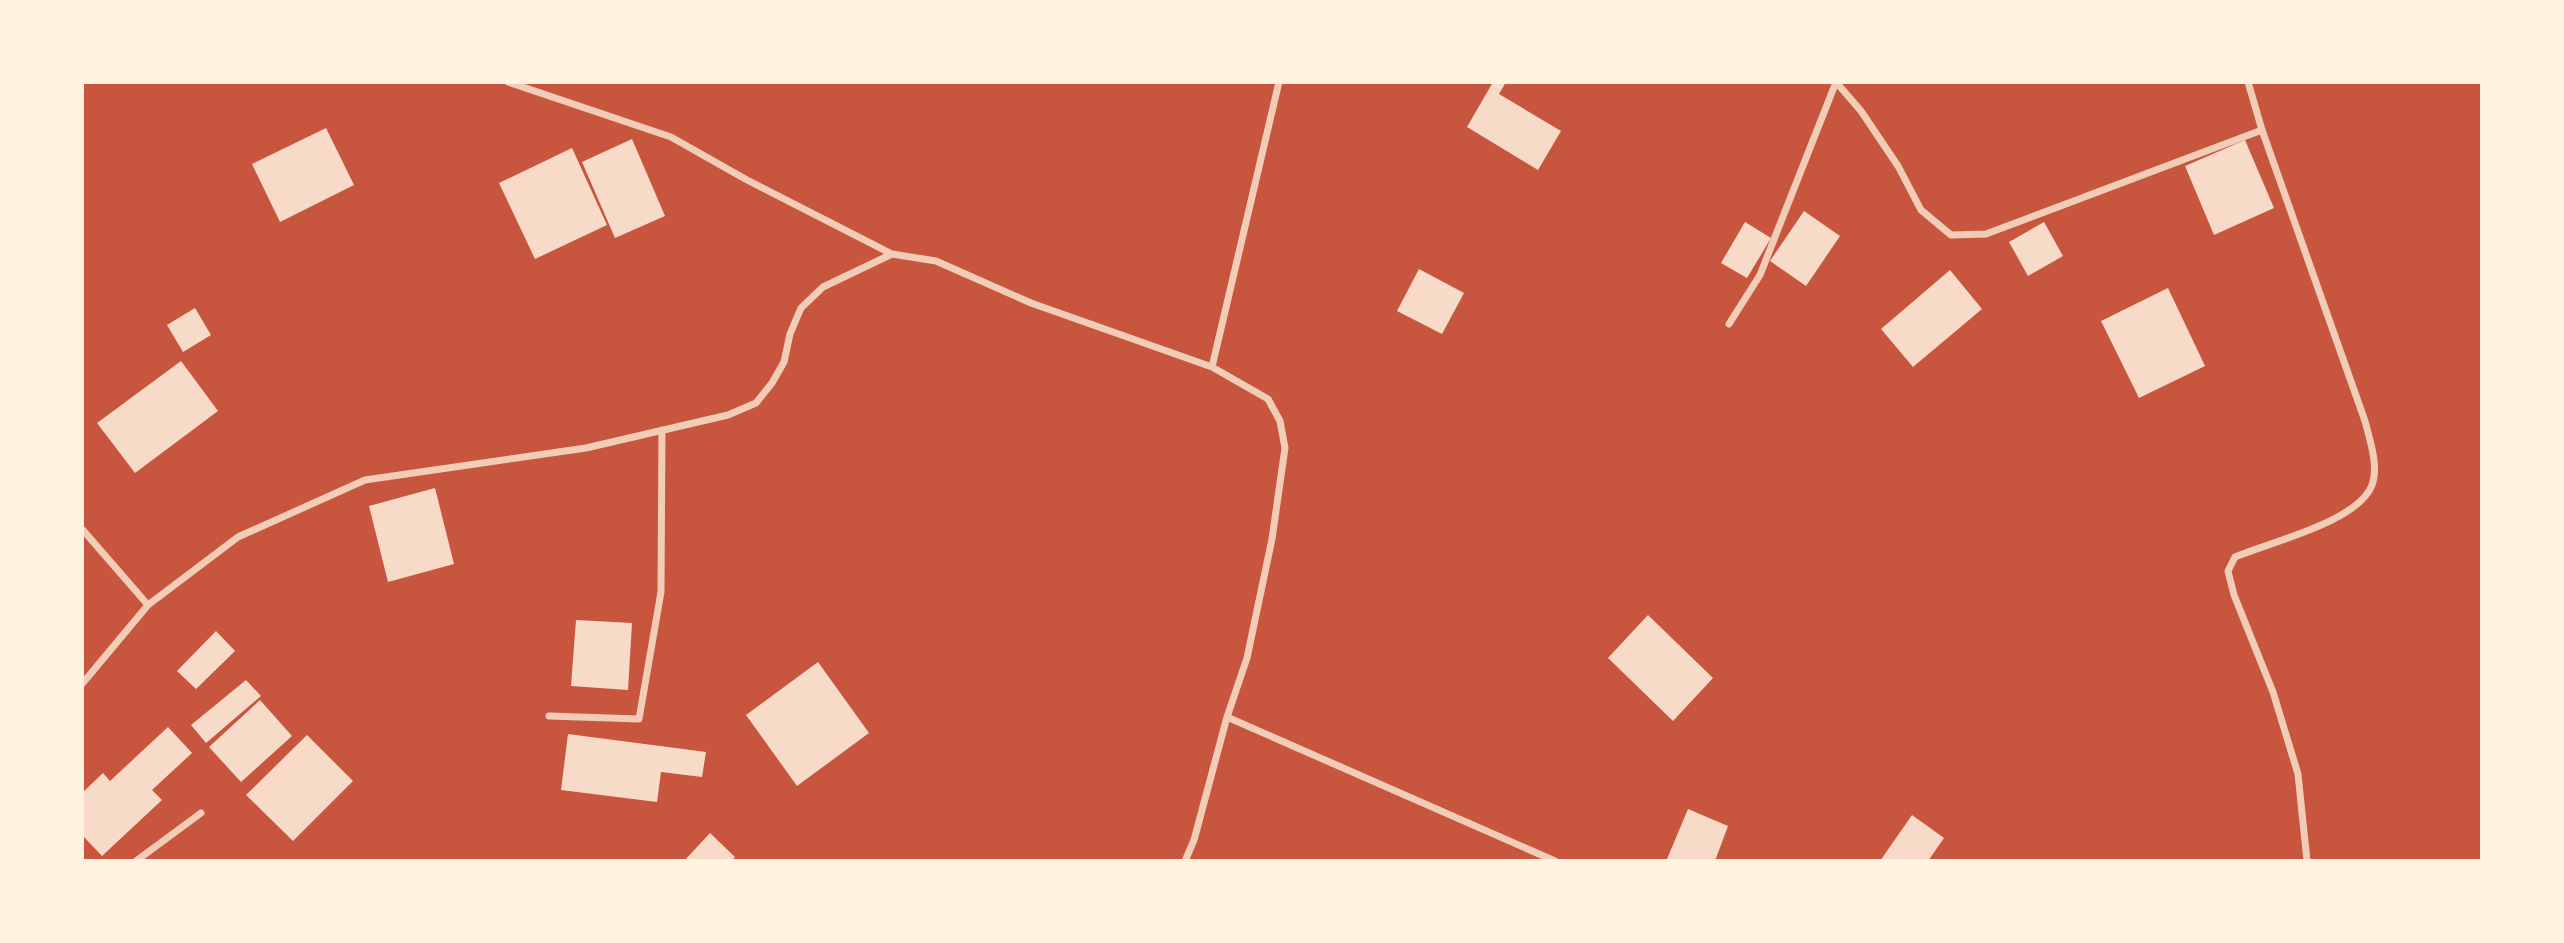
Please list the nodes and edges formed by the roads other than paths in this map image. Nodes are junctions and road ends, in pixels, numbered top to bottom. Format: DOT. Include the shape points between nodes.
graph roads {
  1 [pos="508,82"];
  2 [pos="1279,82"];
  3 [pos="1836,82"];
  4 [pos="2248,82"];
  5 [pos="2262,130"];
  6 [pos="892,254"];
  7 [pos="1729,324"];
  8 [pos="1212,367"];
  9 [pos="662,430"];
  10 [pos="82,528"];
  11 [pos="148,606"];
  12 [pos="82,684"];
  13 [pos="549,716"];
  14 [pos="1227,718"];
  15 [pos="201,813"];
  16 [pos="136,861"];
  17 [pos="1185,861"];
  18 [pos="1555,861"];
  19 [pos="2307,861"];
  1 -- 6 [label="street" via="671,137"];
  2 -- 8 [label="street"];
  3 -- 5 [label="street" via="1898,166 1921,210 1951,235 1986,234"];
  3 -- 7 [label="street" via="1760,275"];
  4 -- 5 [label="street"];
  5 -- 19 [label="street" via="2365,421 2374,460 2373,484 2362,501 2343,514 2235,557 2228,571 2298,774"];
  6 -- 8 [label="street" via="936,261 1031,303"];
  6 -- 9 [label="street" via="823,287 800,308 784,362 755,403 728,415"];
  8 -- 14 [label="street" via="1268,398 1280,421 1285,448 1267,566 1247,658"];
  9 -- 11 [label="street" via="586,448 365,481 238,537"];
  9 -- 13 [label="street" via="662,592 639,719"];
  10 -- 11 [label="street"];
  11 -- 12 [label="street"];
  14 -- 17 [label="street"];
  14 -- 18 [label="street"];
  15 -- 16 [label="street"];
}
